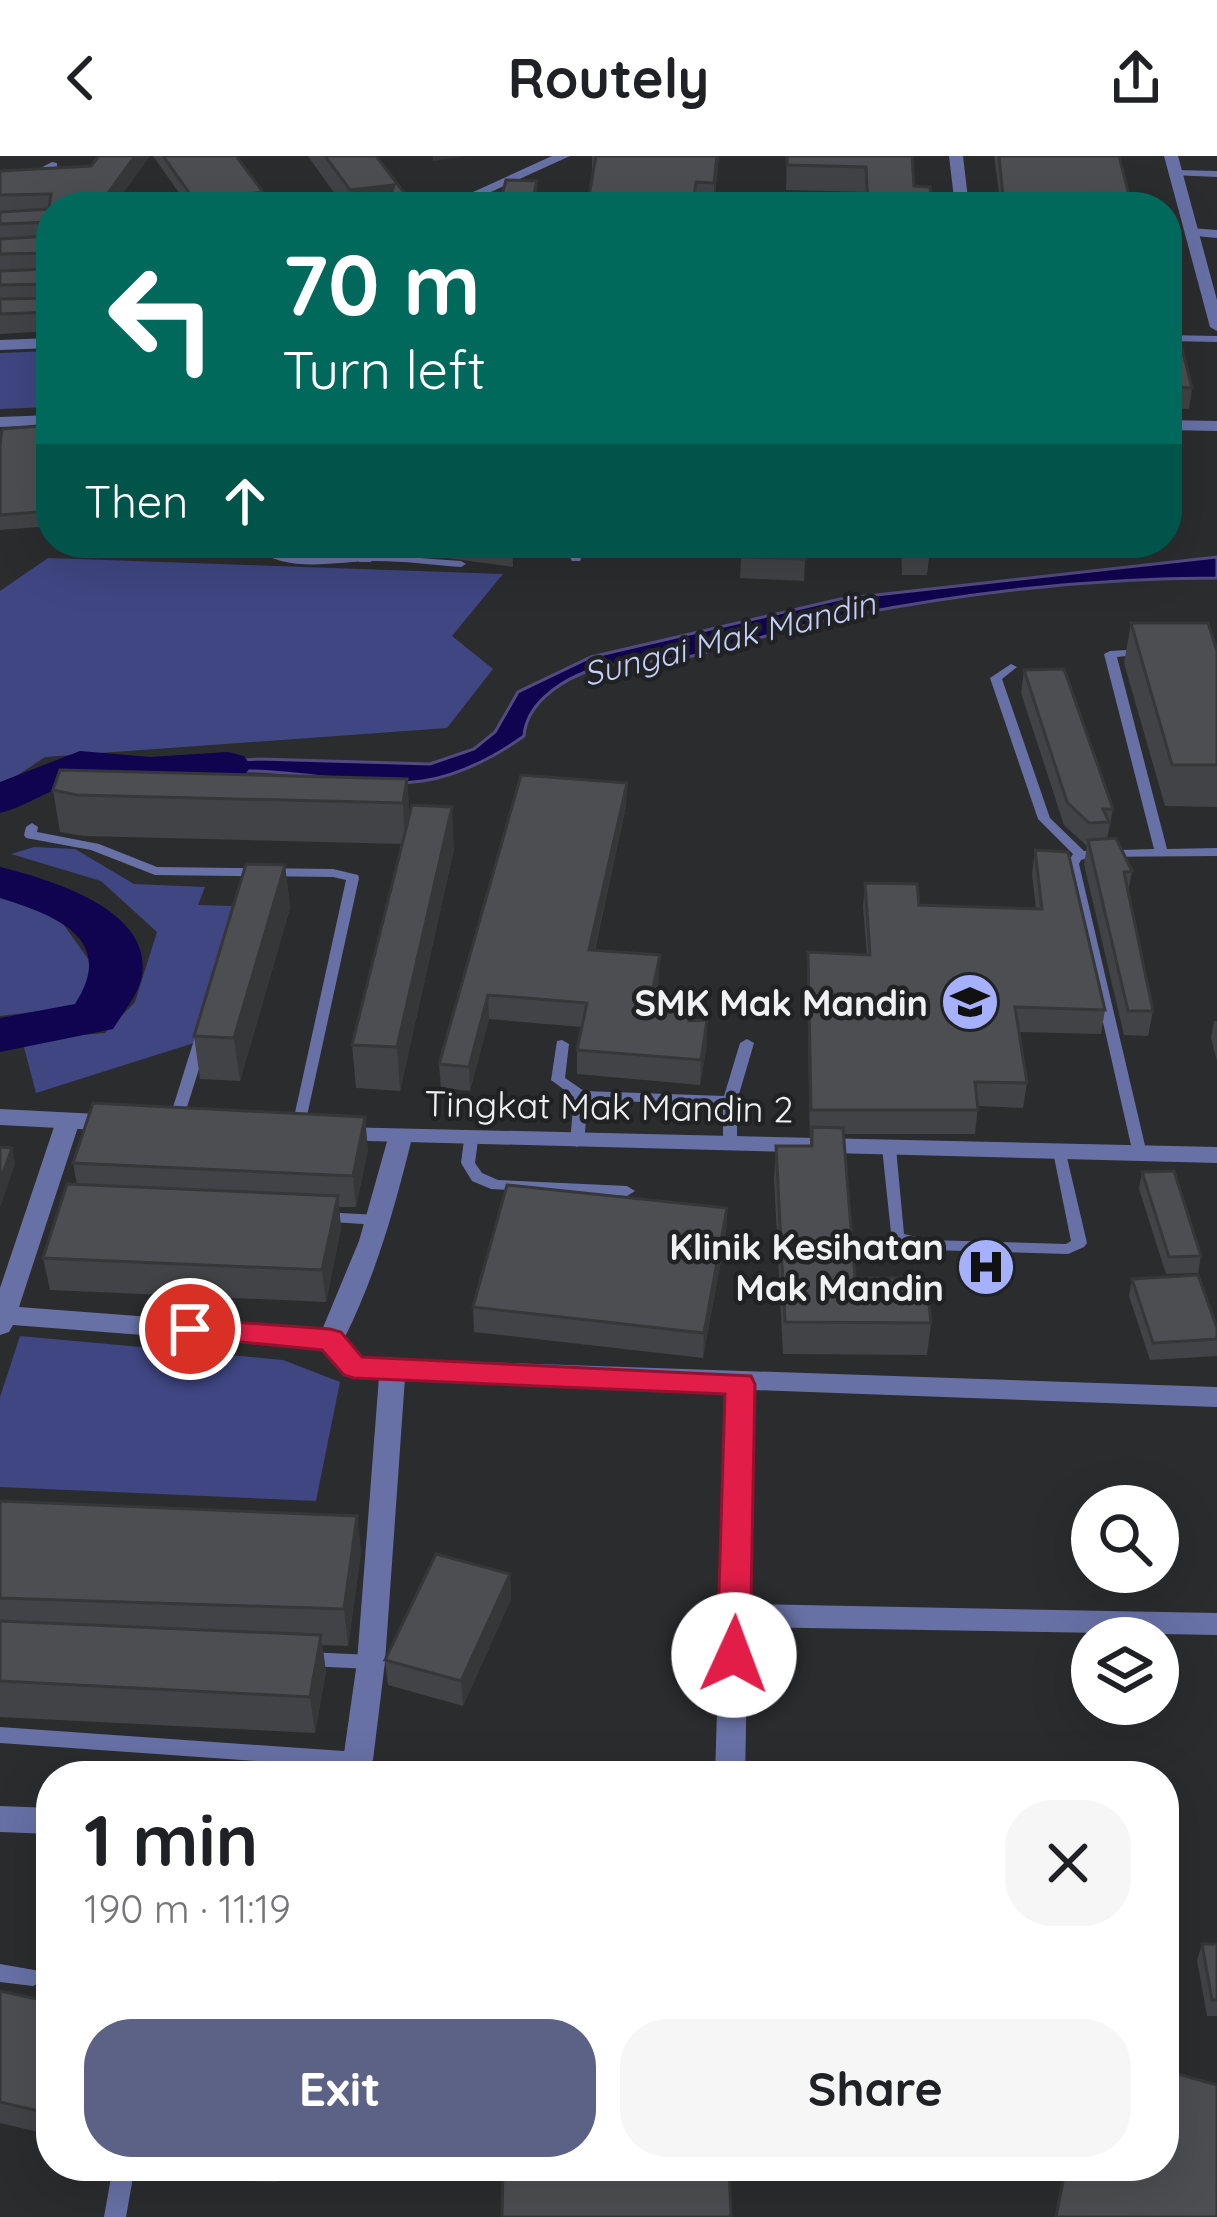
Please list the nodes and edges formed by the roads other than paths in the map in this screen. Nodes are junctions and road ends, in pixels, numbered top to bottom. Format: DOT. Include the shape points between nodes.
graph roads {
  1 [pos="563,156"];
  2 [pos="956,156"];
  3 [pos="1172,156"];
  4 [pos="1214,156"];
  5 [pos="52,166"];
  6 [pos="1217,172"];
  7 [pos="1175,173"];
  8 [pos="0,182"];
  9 [pos="481,192"];
  10 [pos="960,192"];
  11 [pos="1180,192"];
  12 [pos="1182,201"];
  13 [pos="1190,232"];
  14 [pos="1217,234"];
  15 [pos="1216,323"];
  16 [pos="1182,338"];
  17 [pos="1217,339"];
  18 [pos="36,344"];
  19 [pos="0,346"];
  20 [pos="36,421"];
  21 [pos="0,422"];
  22 [pos="1182,425"];
  23 [pos="1217,426"];
  24 [pos="287,558"];
  25 [pos="329,558"];
  26 [pos="420,558"];
  27 [pos="461,564"];
  28 [pos="1153,651"];
  29 [pos="1011,667"];
  30 [pos="32,827"];
  31 [pos="1162,853"];
  32 [pos="1217,853"];
  33 [pos="1081,855"];
  34 [pos="210,1012"];
  35 [pos="747,1043"];
  36 [pos="562,1044"];
  37 [pos="581,1095"];
  38 [pos="730,1101"];
  39 [pos="0,1117"];
  40 [pos="68,1121"];
  41 [pos="164,1126"];
  42 [pos="288,1132"];
  43 [pos="400,1138"];
  44 [pos="471,1140"];
  45 [pos="577,1142"];
  46 [pos="730,1145"];
  47 [pos="889,1148"];
  48 [pos="1060,1152"];
  49 [pos="1140,1154"];
  50 [pos="1217,1155"];
  51 [pos="627,1191"];
  52 [pos="312,1217"];
  53 [pos="380,1220"];
  54 [pos="2,1320"];
  55 [pos="330,1340"];
  56 [pos="393,1370"];
  57 [pos="740,1384"];
  58 [pos="1217,1397"];
  59 [pos="735,1615"];
  60 [pos="1217,1624"];
  61 [pos="278,1658"];
  62 [pos="370,1662"];
  63 [pos="0,1736"];
  64 [pos="277,1761"];
  65 [pos="355,1761"];
  66 [pos="730,1761"];
  67 [pos="0,1819"];
  68 [pos="36,1821"];
  69 [pos="0,1972"];
  70 [pos="33,1977"];
  71 [pos="121,2181"];
  72 [pos="115,2217"];
  1 -- 9 [label="street"];
  2 -- 10 [label="street"];
  3 -- 7 [label="street"];
  4 -- 6 [label="lane"];
  5 -- 8 [label="street"];
  6 -- 7 [label="lane"];
  7 -- 11 [label="street"];
  12 -- 13 [label="street"];
  13 -- 14 [label="street"];
  13 -- 15 [label="street"];
  16 -- 17 [label="lane"];
  18 -- 19 [label="street"];
  20 -- 21 [label="street"];
  22 -- 23 [label="street"];
  24 -- 25 [label="lane"];
  26 -- 27 [label="lane"];
  28 -- 31 [label="lane" via="1110,654"];
  29 -- 33 [label="lane" via="996,678 1044,819"];
  30 -- 42 [label="lane" via="30,835 40,839 94,847 155,871 352,878"];
  31 -- 32 [label="lane"];
  31 -- 33 [label="lane"];
  33 -- 49 [label="lane" via="1073,864"];
  34 -- 41 [label="lane"];
  35 -- 38 [label="lane"];
  36 -- 37 [label="lane" via="558,1080"];
  37 -- 38 [label="lane"];
  37 -- 45 [label="lane"];
  38 -- 46 [label="lane"];
  39 -- 40 [label="street"];
  40 -- 41 [label="street"];
  40 -- 54 [label="street" via="52,1206"];
  42 -- 43 [label="street, Tingkat Mak Mandin 2"];
  43 -- 44 [label="street, Tingkat Mak Mandin 2"];
  43 -- 53 [label="street"];
  44 -- 45 [label="street, Tingkat Mak Mandin 2"];
  44 -- 51 [label="lane" via="468,1163 496,1184"];
  45 -- 46 [label="street, Tingkat Mak Mandin 2"];
  46 -- 47 [label="street, Tingkat Mak Mandin 2"];
  47 -- 48 [label="street, Tingkat Mak Mandin 2"];
  47 -- 48 [label="lane" via="897,1238 1068,1249 1079,1244"];
  48 -- 49 [label="street, Tingkat Mak Mandin 2"];
  49 -- 50 [label="street, Tingkat Mak Mandin 2"];
  52 -- 53 [label="lane"];
  53 -- 55 [label="street"];
  54 -- 55 [label="street"];
  55 -- 56 [label="street" via="354,1367"];
  56 -- 57 [label="street"];
  56 -- 62 [label="street" via="368,1517"];
  57 -- 58 [label="street"];
  57 -- 59 [label="street"];
  59 -- 60 [label="street"];
  59 -- 66 [label="street"];
  61 -- 62 [label="lane"];
  62 -- 65 [label="street"];
  63 -- 64 [label="lane"];
  67 -- 68 [label="street"];
  69 -- 70 [label="lane"];
  71 -- 72 [label="lane"];
}
